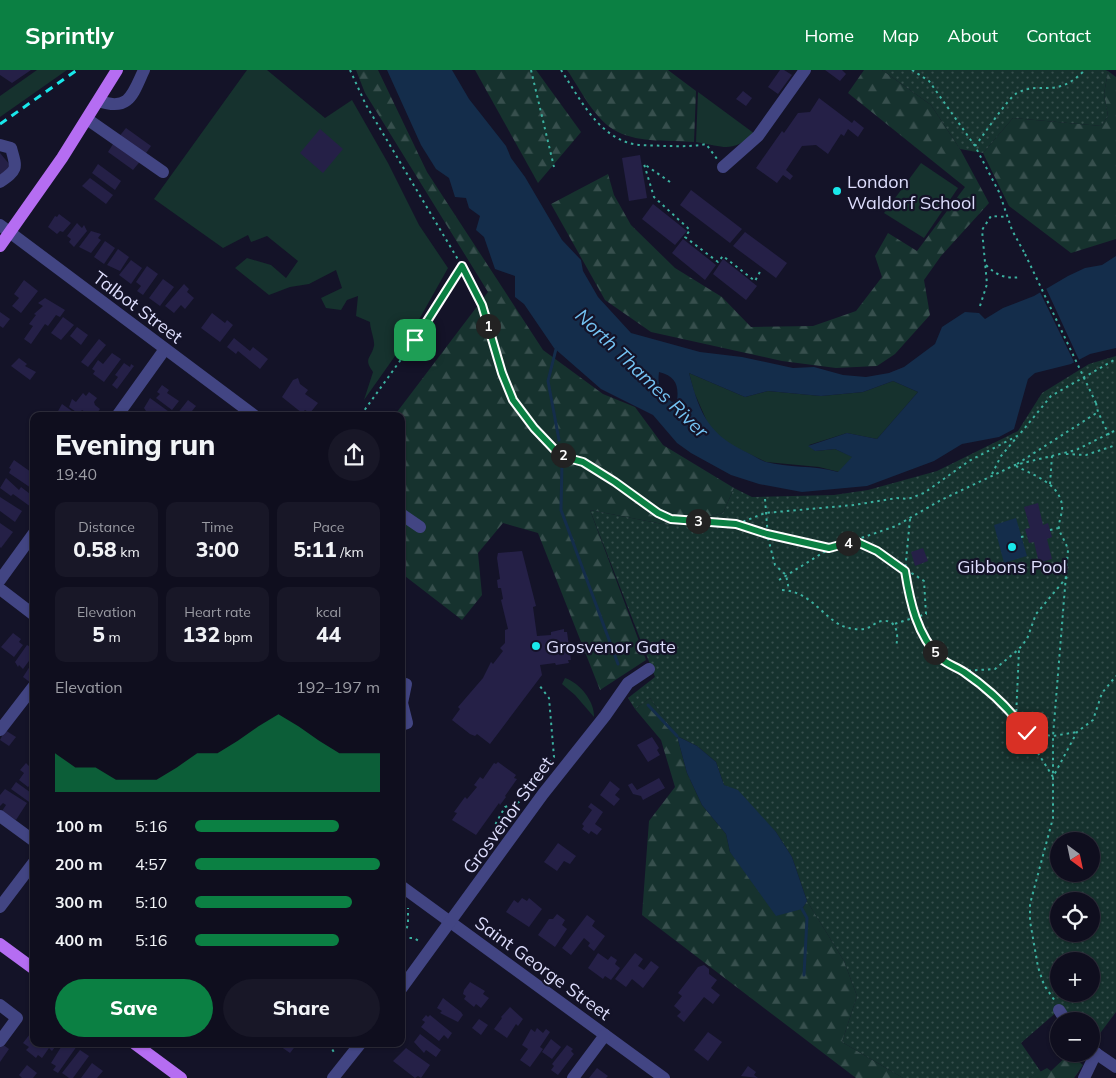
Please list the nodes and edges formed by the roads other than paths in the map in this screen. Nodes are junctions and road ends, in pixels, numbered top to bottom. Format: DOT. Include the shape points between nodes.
graph roads {
  1 [pos="117,70"];
  2 [pos="144,70"];
  3 [pos="805,70"];
  4 [pos="99,101"];
  5 [pos="87,119"];
  6 [pos="0,145"];
  7 [pos="723,167"];
  8 [pos="163,172"];
  9 [pos="0,182"];
  10 [pos="5,228"];
  11 [pos="0,246"];
  12 [pos="164,349"];
  13 [pos="120,412"];
  14 [pos="250,412"];
  15 [pos="405,517"];
  16 [pos="420,527"];
  17 [pos="30,539"];
  18 [pos="0,580"];
  19 [pos="0,589"];
  20 [pos="30,612"];
  21 [pos="649,669"];
  22 [pos="406,684"];
  23 [pos="405,689"];
  24 [pos="30,691"];
  25 [pos="0,730"];
  26 [pos="0,816"];
  27 [pos="30,837"];
  28 [pos="30,867"];
  29 [pos="405,889"];
  30 [pos="0,907"];
  31 [pos="451,922"];
  32 [pos="0,944"];
  33 [pos="30,966"];
  34 [pos="405,984"];
  35 [pos="0,1005"];
  36 [pos="605,1035"];
  37 [pos="0,1041"];
  38 [pos="139,1047"];
  39 [pos="358,1047"];
  40 [pos="1100,1056"];
  41 [pos="1089,1062"];
  42 [pos="1116,1067"];
  43 [pos="336,1077"];
  44 [pos="182,1078"];
  45 [pos="573,1078"];
  46 [pos="664,1078"];
  47 [pos="1084,1078"];
  1 -- 4 [label="main road"];
  2 -- 4 [label="street" via="135,91 125,102 112,105"];
  3 -- 7 [label="street" via="758,136"];
  4 -- 5 [label="main road"];
  5 -- 8 [label="street"];
  5 -- 10 [label="main road"];
  6 -- 9 [label="street" via="11,148 16,168"];
  10 -- 11 [label="main road"];
  10 -- 12 [label="street, Talbot Street"];
  12 -- 13 [label="street"];
  12 -- 14 [label="street, Talbot Street"];
  15 -- 16 [label="street"];
  17 -- 18 [label="street"];
  19 -- 20 [label="street"];
  21 -- 31 [label="street, Grosvenor Street" via="628,684 530,811"];
  22 -- 23 [label="street"];
  24 -- 25 [label="street"];
  26 -- 27 [label="street"];
  28 -- 30 [label="street"];
  29 -- 31 [label="street, Saint George Street"];
  31 -- 34 [label="street, Grosvenor Street"];
  31 -- 36 [label="street, Saint George Street"];
  32 -- 33 [label="main road"];
  35 -- 37 [label="street" via="16,1018"];
  36 -- 45 [label="street"];
  36 -- 46 [label="street, Saint George Street"];
  38 -- 44 [label="main road"];
  39 -- 43 [label="street"];
  40 -- 42 [label="street"];
  41 -- 47 [label="street"];
}
